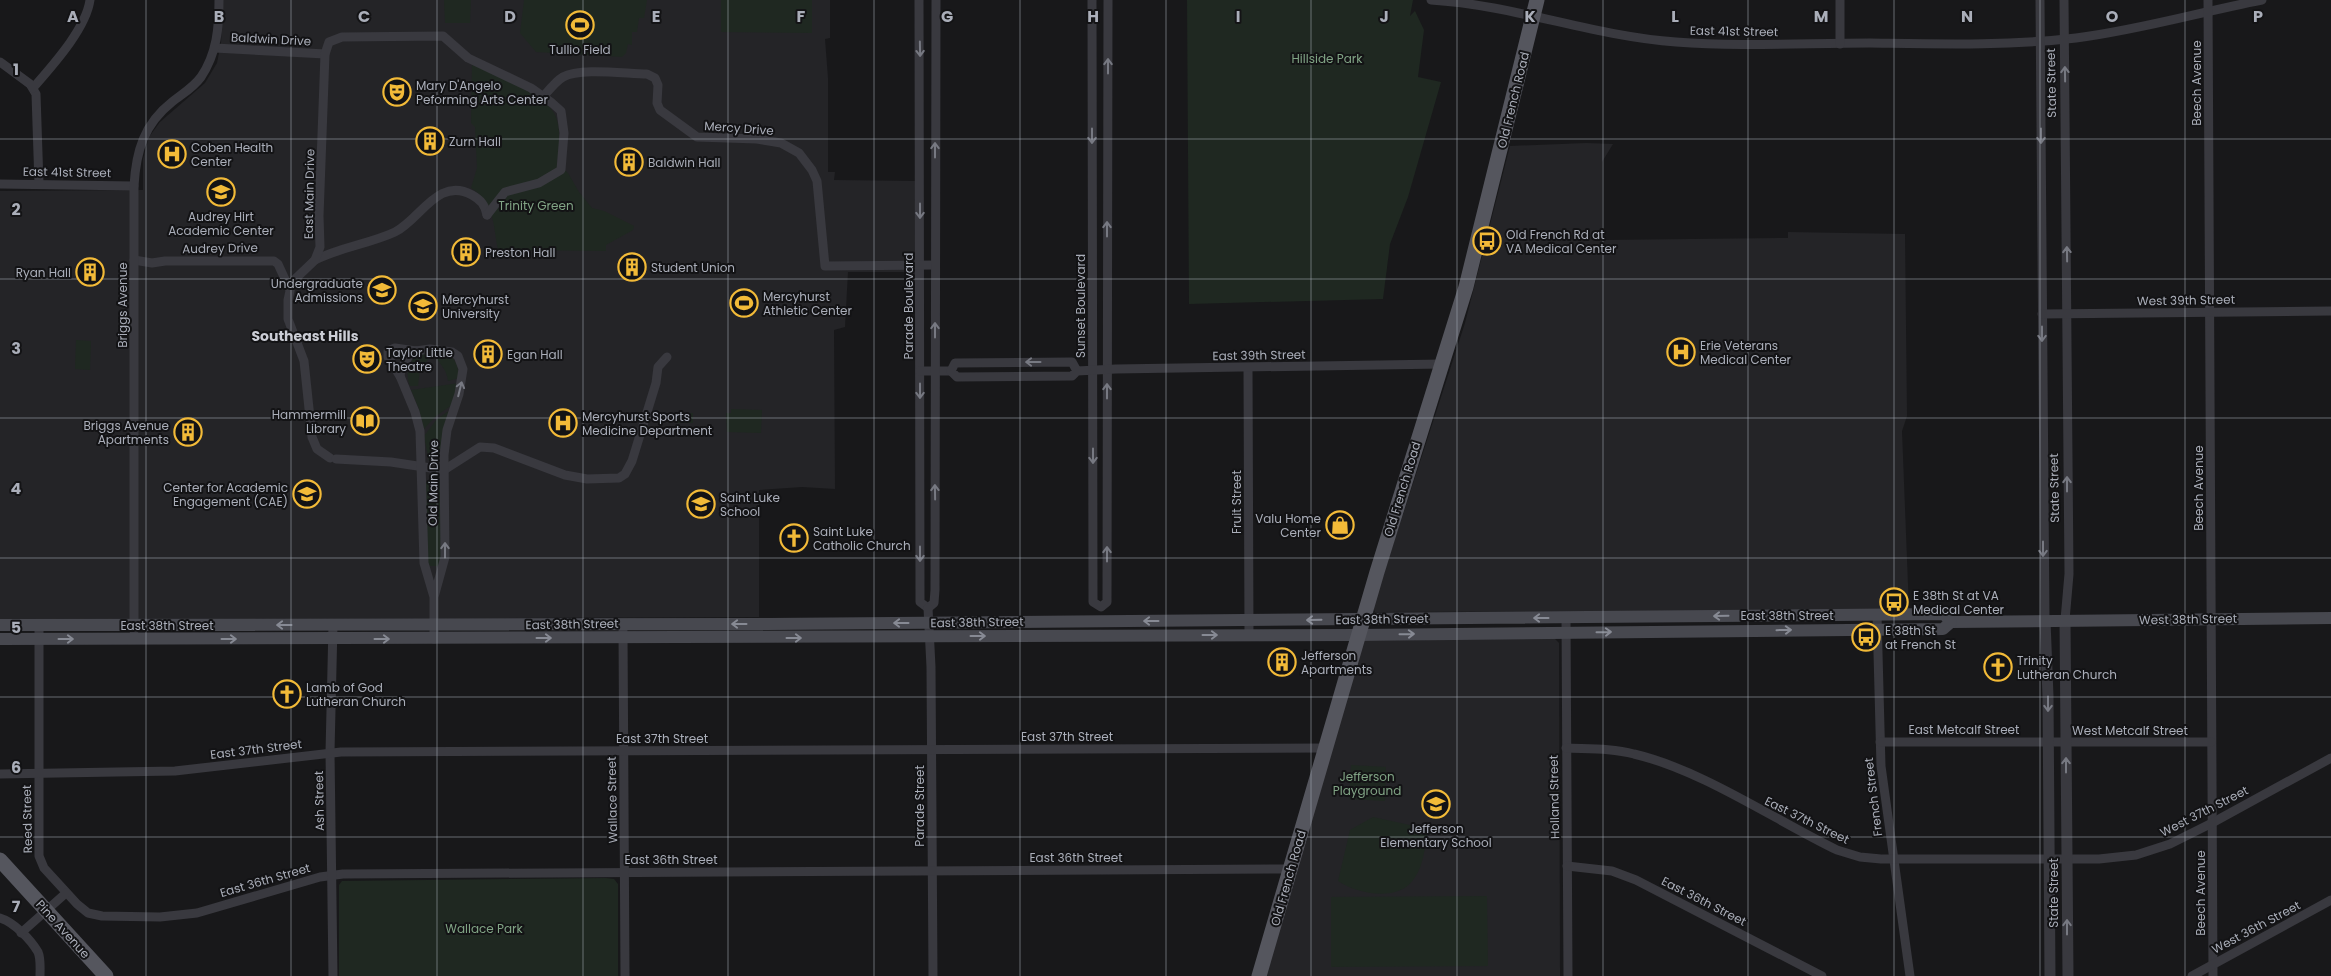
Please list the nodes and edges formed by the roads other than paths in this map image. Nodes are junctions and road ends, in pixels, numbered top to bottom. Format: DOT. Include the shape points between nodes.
graph roads {
  1 [pos="90,0"];
  2 [pos="219,0"];
  3 [pos="919,0"];
  4 [pos="936,0"];
  5 [pos="1092,0"];
  6 [pos="1108,0"];
  7 [pos="1431,0"];
  8 [pos="1537,0"];
  9 [pos="1840,0"];
  10 [pos="2040,0"];
  11 [pos="2064,0"];
  12 [pos="2208,0"];
  13 [pos="2262,0"];
  14 [pos="2208,11"];
  15 [pos="1533,16"];
  16 [pos="2064,39"];
  17 [pos="2041,41"];
  18 [pos="1840,44"];
  19 [pos="215,48"];
  20 [pos="325,54"];
  21 [pos="0,62"];
  22 [pos="33,88"];
  23 [pos="544,96"];
  24 [pos="0,184"];
  25 [pos="39,184"];
  26 [pos="134,186"];
  27 [pos="134,260"];
  28 [pos="315,260"];
  29 [pos="920,265"];
  30 [pos="936,265"];
  31 [pos="289,288"];
  32 [pos="2210,311"];
  33 [pos="2331,311"];
  34 [pos="2042,314"];
  35 [pos="2067,314"];
  36 [pos="416,352"];
  37 [pos="667,357"];
  38 [pos="1442,364"];
  39 [pos="1248,368"];
  40 [pos="1093,370"];
  41 [pos="1107,370"];
  42 [pos="920,371"];
  43 [pos="936,371"];
  44 [pos="951,371"];
  45 [pos="1077,371"];
  46 [pos="400,376"];
  47 [pos="422,468"];
  48 [pos="444,470"];
  49 [pos="434,597"];
  50 [pos="1101,607"];
  51 [pos="928,608"];
  52 [pos="1877,615"];
  53 [pos="1566,618"];
  54 [pos="2211,618"];
  55 [pos="2331,618"];
  56 [pos="1363,619"];
  57 [pos="1250,620"];
  58 [pos="2045,620"];
  59 [pos="2064,620"];
  60 [pos="1100,621"];
  61 [pos="1950,622"];
  62 [pos="928,623"];
  63 [pos="134,624"];
  64 [pos="623,624"];
  65 [pos="0,625"];
  66 [pos="39,625"];
  67 [pos="333,625"];
  68 [pos="433,625"];
  69 [pos="1877,630"];
  70 [pos="1566,632"];
  71 [pos="1099,635"];
  72 [pos="1249,635"];
  73 [pos="1358,635"];
  74 [pos="929,636"];
  75 [pos="622,638"];
  76 [pos="0,639"];
  77 [pos="39,639"];
  78 [pos="134,639"];
  79 [pos="333,639"];
  80 [pos="434,639"];
  81 [pos="1880,742"];
  82 [pos="2048,742"];
  83 [pos="2066,742"];
  84 [pos="2211,742"];
  85 [pos="1325,748"];
  86 [pos="1566,748"];
  87 [pos="931,749"];
  88 [pos="624,751"];
  89 [pos="330,752"];
  90 [pos="2331,758"];
  91 [pos="0,774"];
  92 [pos="39,774"];
  93 [pos="2212,823"];
  94 [pos="1893,858"];
  95 [pos="2049,858"];
  96 [pos="2067,858"];
  97 [pos="0,860"];
  98 [pos="1567,866"];
  99 [pos="1290,869"];
  100 [pos="932,870"];
  101 [pos="625,871"];
  102 [pos="332,874"];
  103 [pos="66,893"];
  104 [pos="2331,900"];
  105 [pos="46,910"];
  106 [pos="0,918"];
  107 [pos="21,934"];
  108 [pos="2213,963"];
  109 [pos="40,976"];
  110 [pos="106,976"];
  111 [pos="333,976"];
  112 [pos="625,976"];
  113 [pos="933,976"];
  114 [pos="1259,976"];
  115 [pos="1568,976"];
  116 [pos="1822,976"];
  117 [pos="1910,976"];
  118 [pos="2050,976"];
  119 [pos="2068,976"];
  120 [pos="2192,976"];
  121 [pos="2213,976"];
  1 -- 22 [label="street" via="83,22"];
  2 -- 19 [label="street, Briggs Avenue"];
  3 -- 29 [label="street, Parade Boulevard, one-way"];
  30 -- 4 [label="street, Parade Boulevard, one-way"];
  5 -- 40 [label="street, Sunset Boulevard, one-way"];
  41 -- 6 [label="street, Sunset Boulevard, one-way"];
  7 -- 15 [label="street, East 41st Street" via="1461,2"];
  8 -- 15 [label="main road, Old French Road"];
  9 -- 18 [label="street"];
  10 -- 17 [label="street, State Street"];
  11 -- 16 [label="street, State Street"];
  12 -- 14 [label="street, Beech Avenue"];
  13 -- 14 [label="street, East 41st Street"];
  14 -- 16 [label="street, East 41st Street"];
  14 -- 32 [label="street, Beech Avenue"];
  15 -- 18 [label="street, East 41st Street" via="1586,29 1675,42"];
  15 -- 38 [label="main road, Old French Road" via="1471,271"];
  16 -- 17 [label="street, East 41st Street"];
  35 -- 16 [label="street, State Street, one-way"];
  17 -- 18 [label="street, East 41st Street"];
  17 -- 34 [label="street, State Street, one-way"];
  19 -- 20 [label="street, Baldwin Drive"];
  19 -- 26 [label="street, Briggs Avenue" via="201,77 149,126 136,159"];
  20 -- 23 [label="street" via="329,42 342,37 443,36 468,58"];
  20 -- 28 [label="street, East Main Drive" via="320,247"];
  21 -- 22 [label="street"];
  22 -- 25 [label="street" via="38,99"];
  23 -- 28 [label="street" via="561,112 563,119 561,170 539,182 505,192 487,215 484,204 467,192 440,193 396,231"];
  23 -- 29 [label="street, Mercy Drive" via="568,75 592,72 647,74 655,78 658,85 660,110 697,137 756,139 781,143 799,153 817,181 825,266"];
  24 -- 25 [label="street, East 41st Street"];
  25 -- 26 [label="street, East 41st Street"];
  26 -- 27 [label="street, Briggs Avenue"];
  27 -- 31 [label="street, Audrey Drive" via="152,263 274,261"];
  27 -- 63 [label="street, Briggs Avenue"];
  28 -- 31 [label="street"];
  29 -- 30 [label="street"];
  29 -- 42 [label="street, Parade Boulevard"];
  43 -- 30 [label="street, Parade Boulevard, one-way"];
  31 -- 47 [label="street" via="288,319 304,361 312,437 317,449 333,459 392,462"];
  32 -- 33 [label="street, West 39th Street"];
  32 -- 35 [label="street, West 39th Street"];
  32 -- 54 [label="street, Beech Avenue"];
  34 -- 35 [label="street, West 39th Street"];
  34 -- 58 [label="street, State Street, one-way"];
  59 -- 35 [label="street, State Street, one-way" via="2069,574"];
  36 -- 46 [label="street" via="404,363"];
  36 -- 46 [label="street, Old Main Drive" via="395,348 388,351"];
  48 -- 36 [label="street, Old Main Drive, one-way" via="448,430 463,369 458,356 452,352 430,349"];
  37 -- 48 [label="street" via="658,367 632,462 618,478 587,479 565,475 494,448 480,447"];
  38 -- 39 [label="street, East 39th Street"];
  38 -- 56 [label="main road, Old French Road"];
  39 -- 41 [label="street, East 39th Street"];
  39 -- 57 [label="street, Fruit Street"];
  40 -- 41 [label="street, East 39th Street"];
  40 -- 45 [label="street, East 39th Street"];
  40 -- 50 [label="street, Sunset Boulevard, one-way" via="1093,602"];
  50 -- 41 [label="street, Sunset Boulevard, one-way" via="1108,602"];
  42 -- 43 [label="street, East 39th Street"];
  42 -- 51 [label="street, Parade Boulevard, one-way" via="920,602"];
  43 -- 44 [label="street, East 39th Street"];
  51 -- 43 [label="street, Parade Boulevard, one-way" via="934,602 935,590"];
  44 -- 45 [label="street, East 39th Street" via="957,377 1072,376"];
  45 -- 44 [label="street, East 39th Street, one-way" via="1072,362 955,363"];
  46 -- 47 [label="street, Old Main Drive" via="421,436"];
  47 -- 48 [label="street"];
  47 -- 49 [label="street, Old Main Drive" via="424,563"];
  49 -- 48 [label="street, Old Main Drive, one-way" via="445,558"];
  49 -- 68 [label="street, Old Main Drive"];
  50 -- 60 [label="street, Sunset Boulevard"];
  51 -- 62 [label="street, Parade Boulevard"];
  52 -- 53 [label="main road, East 38th Street, one-way"];
  52 -- 61 [label="main road, East 38th Street" via="1944,614"];
  52 -- 69 [label="street, French Street"];
  53 -- 56 [label="main road, East 38th Street, one-way"];
  53 -- 70 [label="street, Holland Street"];
  54 -- 55 [label="main road, West 38th Street"];
  54 -- 59 [label="main road, West 38th Street"];
  54 -- 84 [label="street, Beech Avenue"];
  56 -- 57 [label="main road, East 38th Street, one-way"];
  56 -- 73 [label="main road, Old French Road"];
  57 -- 60 [label="main road, East 38th Street, one-way"];
  57 -- 72 [label="street, Fruit Street"];
  58 -- 59 [label="main road, West 38th Street"];
  58 -- 61 [label="main road, East 38th Street"];
  58 -- 82 [label="street, State Street, one-way"];
  59 -- 83 [label="street, State Street"];
  60 -- 62 [label="main road, East 38th Street"];
  60 -- 71 [label="street, Sunset Boulevard"];
  61 -- 69 [label="main road, East 38th Street" via="1943,629"];
  62 -- 64 [label="main road, East 38th Street, one-way"];
  62 -- 74 [label="street, Parade Boulevard"];
  63 -- 66 [label="main road, East 38th Street"];
  67 -- 63 [label="main road, East 38th Street, one-way"];
  63 -- 78 [label="street, Briggs Avenue"];
  64 -- 68 [label="main road, East 38th Street"];
  64 -- 75 [label="street, Wallace Street"];
  65 -- 66 [label="main road, East 38th Street"];
  66 -- 77 [label="street, Reed Street"];
  67 -- 68 [label="main road, East 38th Street"];
  67 -- 79 [label="street, Ash Street"];
  68 -- 80 [label="street, Old Main Drive"];
  70 -- 69 [label="main road, East 38th Street, one-way"];
  69 -- 81 [label="street, French Street"];
  73 -- 70 [label="main road, East 38th Street, one-way"];
  70 -- 86 [label="street, Holland Street"];
  71 -- 72 [label="main road, East 38th Street, one-way"];
  74 -- 71 [label="main road, East 38th Street, one-way"];
  72 -- 73 [label="main road, East 38th Street"];
  73 -- 85 [label="main road, Old French Road"];
  75 -- 74 [label="main road, East 38th Street, one-way"];
  74 -- 87 [label="street, Parade Street"];
  80 -- 75 [label="main road, East 38th Street, one-way"];
  75 -- 88 [label="street, Wallace Street"];
  76 -- 77 [label="main road, East 38th Street"];
  77 -- 78 [label="main road, East 38th Street, one-way"];
  77 -- 92 [label="street, Reed Street"];
  78 -- 79 [label="main road, East 38th Street, one-way"];
  79 -- 80 [label="main road, East 38th Street, one-way"];
  79 -- 89 [label="street, Ash Street"];
  81 -- 82 [label="street, East Metcalf Street"];
  81 -- 94 [label="street, French Street"];
  82 -- 83 [label="street, West Metcalf Street"];
  82 -- 95 [label="street, State Street"];
  83 -- 84 [label="street, West Metcalf Street"];
  96 -- 83 [label="street, State Street, one-way"];
  84 -- 93 [label="street, Beech Avenue"];
  85 -- 87 [label="street, East 37th Street"];
  85 -- 99 [label="main road, Old French Road"];
  86 -- 94 [label="street, East 37th Street" via="1619,751 1658,760 1837,850 1860,857"];
  86 -- 98 [label="street, Holland Street"];
  87 -- 88 [label="street, East 37th Street"];
  87 -- 100 [label="street, Parade Street"];
  88 -- 89 [label="street, East 37th Street"];
  88 -- 101 [label="street, Wallace Street"];
  89 -- 92 [label="street, East 37th Street" via="175,772"];
  89 -- 102 [label="street, Ash Street"];
  90 -- 93 [label="street, West 37th Street"];
  91 -- 92 [label="street, East 37th Street"];
  92 -- 103 [label="street, Reed Street" via="39,856 44,868"];
  93 -- 96 [label="street, West 37th Street" via="2170,844 2136,855"];
  93 -- 108 [label="street, Beech Avenue"];
  94 -- 95 [label="street, East 37th Street"];
  94 -- 117 [label="street, French Street"];
  95 -- 96 [label="street, West 37th Street"];
  95 -- 118 [label="street, State Street"];
  119 -- 96 [label="street, State Street, one-way"];
  97 -- 105 [label="main road, Pine Avenue"];
  98 -- 115 [label="street, Holland Street"];
  98 -- 116 [label="street, East 36th Street" via="1605,870 1630,877"];
  99 -- 100 [label="street, East 36th Street"];
  99 -- 114 [label="main road, Old French Road"];
  100 -- 101 [label="street, East 36th Street"];
  100 -- 113 [label="street, Parade Street"];
  101 -- 102 [label="street, East 36th Street"];
  101 -- 112 [label="street, Wallace Street"];
  102 -- 103 [label="street, East 36th Street" via="178,916 94,915 82,909"];
  102 -- 111 [label="street, Ash Street"];
  103 -- 105 [label="street"];
  104 -- 108 [label="street, West 36th Street"];
  105 -- 107 [label="street"];
  105 -- 110 [label="main road, Pine Avenue"];
  106 -- 107 [label="street"];
  107 -- 109 [label="street" via="38,953"];
  108 -- 120 [label="street, West 36th Street"];
  108 -- 121 [label="street, Beech Avenue"];
}
